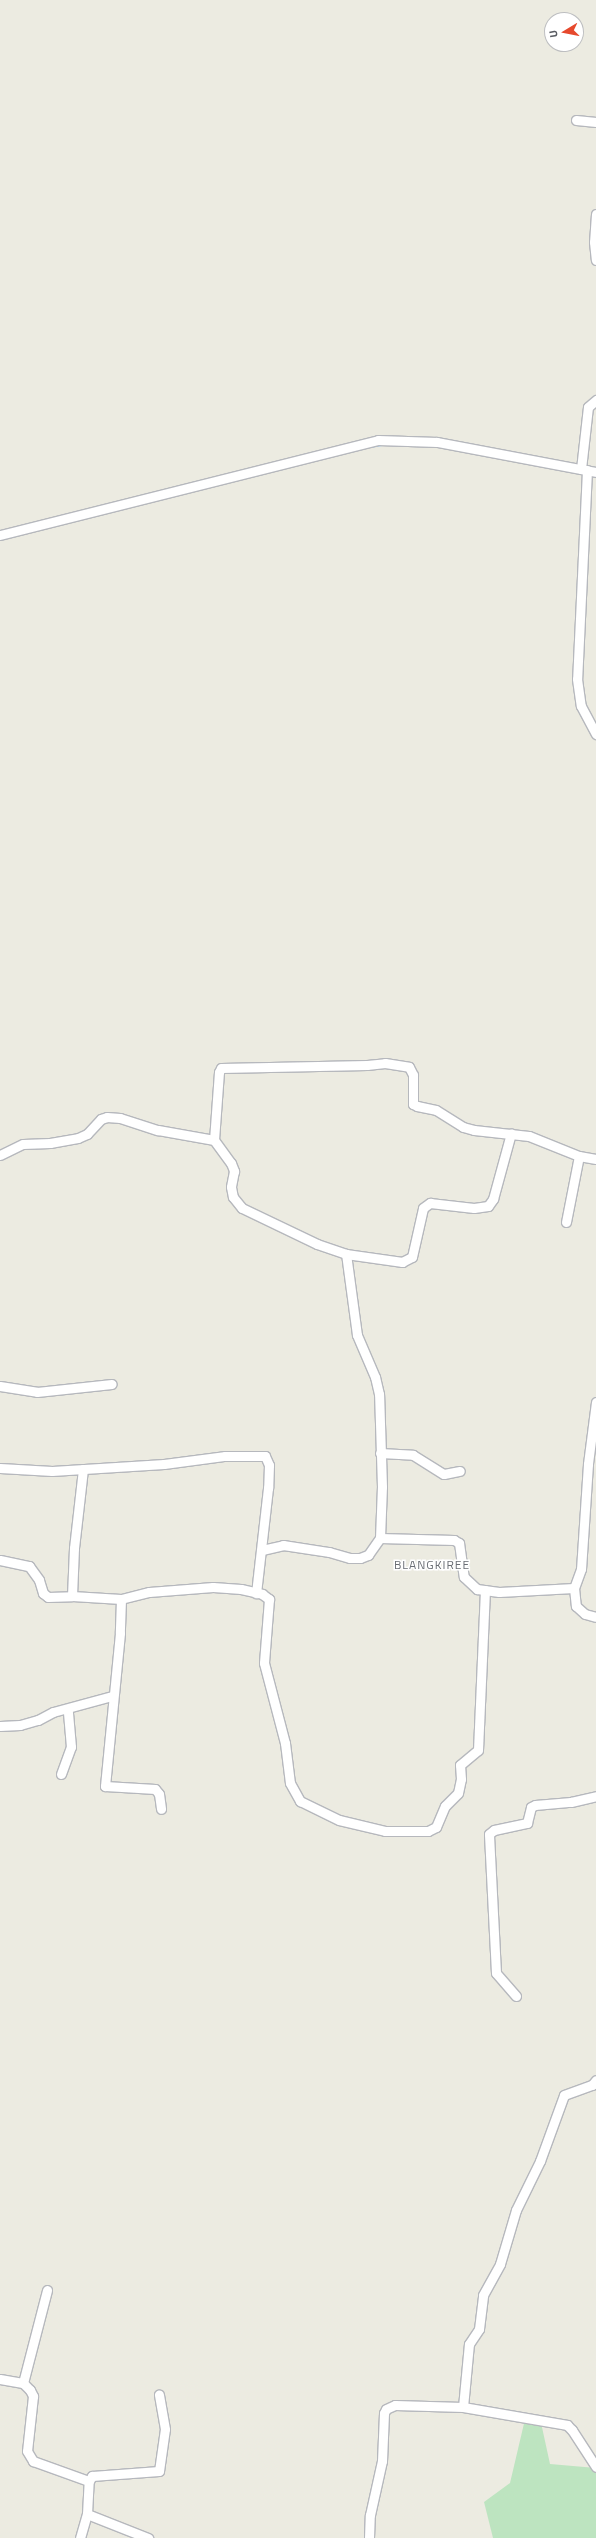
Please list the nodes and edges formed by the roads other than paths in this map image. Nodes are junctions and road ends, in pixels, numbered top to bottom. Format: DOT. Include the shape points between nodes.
graph roads {
  1 [pos="576,120"];
  2 [pos="596,122"];
  3 [pos="596,214"];
  4 [pos="596,260"];
  5 [pos="596,400"];
  6 [pos="588,470"];
  7 [pos="0,535"];
  8 [pos="596,734"];
  9 [pos="511,1133"];
  10 [pos="214,1140"];
  11 [pos="0,1155"];
  12 [pos="579,1156"];
  13 [pos="596,1159"];
  14 [pos="566,1222"];
  15 [pos="346,1254"];
  16 [pos="112,1384"];
  17 [pos="0,1386"];
  18 [pos="596,1402"];
  19 [pos="380,1453"];
  20 [pos="592,1464"];
  21 [pos="0,1468"];
  22 [pos="83,1469"];
  23 [pos="460,1471"];
  24 [pos="380,1538"];
  25 [pos="262,1550"];
  26 [pos="0,1560"];
  27 [pos="574,1588"];
  28 [pos="485,1590"];
  29 [pos="256,1593"];
  30 [pos="72,1596"];
  31 [pos="121,1599"];
  32 [pos="596,1617"];
  33 [pos="112,1696"];
  34 [pos="68,1709"];
  35 [pos="0,1726"];
  36 [pos="61,1774"];
  37 [pos="596,1796"];
  38 [pos="161,1809"];
  39 [pos="516,1996"];
  40 [pos="596,2080"];
  41 [pos="47,2290"];
  42 [pos="0,2379"];
  43 [pos="23,2383"];
  44 [pos="159,2394"];
  45 [pos="462,2407"];
  46 [pos="596,2468"];
  47 [pos="89,2481"];
  48 [pos="88,2514"];
  49 [pos="131,2535"];
  50 [pos="80,2538"];
  51 [pos="148,2538"];
  52 [pos="369,2538"];
  1 -- 2 [label="street"];
  3 -- 4 [label="street"];
  5 -- 6 [label="street" via="588,407"];
  6 -- 7 [label="street" via="437,442 378,440"];
  6 -- 8 [label="street" via="577,678 584,716"];
  9 -- 10 [label="street" via="468,1129 436,1110 413,1104 413,1075 409,1067 385,1063 367,1066 222,1068 219,1072"];
  9 -- 12 [label="street" via="529,1136"];
  9 -- 15 [label="street" via="493,1199 488,1206 474,1208 430,1203 423,1208 412,1257 408,1260 402,1262"];
  10 -- 11 [label="street" via="107,1117 101,1119 87,1134 78,1138 23,1144"];
  10 -- 15 [label="street" via="234,1171 231,1187 237,1204 317,1244"];
  12 -- 13 [label="street"];
  12 -- 14 [label="street"];
  15 -- 19 [label="street" via="357,1335 375,1377 379,1394"];
  16 -- 17 [label="street" via="37,1392"];
  18 -- 20 [label="street"];
  19 -- 23 [label="street" via="413,1455 444,1474"];
  19 -- 24 [label="street"];
  20 -- 27 [label="street" via="580,1569"];
  21 -- 22 [label="street" via="52,1471"];
  22 -- 25 [label="street" via="164,1464 225,1456 265,1456 269,1465"];
  22 -- 30 [label="street" via="74,1548"];
  24 -- 25 [label="street" via="368,1555 360,1558 283,1545"];
  24 -- 28 [label="street" via="454,1540 459,1543 467,1582 477,1589"];
  25 -- 29 [label="street"];
  26 -- 30 [label="street" via="29,1566 39,1580 43,1593 48,1597"];
  27 -- 28 [label="street" via="499,1592"];
  27 -- 32 [label="street" via="576,1606 585,1614"];
  28 -- 29 [label="street" via="478,1750 460,1765 458,1793 445,1806 436,1827 428,1831 386,1831 339,1820 300,1801 290,1783 285,1743 264,1663 269,1599"];
  29 -- 31 [label="street" via="213,1587 149,1592"];
  30 -- 31 [label="street"];
  31 -- 33 [label="street" via="120,1633"];
  33 -- 34 [label="street"];
  33 -- 38 [label="street" via="105,1786 155,1789 159,1794"];
  34 -- 35 [label="street" via="20,1725"];
  34 -- 36 [label="street" via="71,1746"];
  37 -- 39 [label="street" via="571,1802 534,1805 531,1807 527,1823 494,1830 489,1834 496,1973"];
  40 -- 45 [label="street" via="592,2085 564,2095 540,2161 516,2210 493,2279 483,2295 480,2329 467,2350"];
  41 -- 43 [label="street"];
  42 -- 43 [label="street"];
  43 -- 47 [label="street" via="34,2396 27,2451 33,2461"];
  44 -- 47 [label="street" via="165,2429 158,2472 98,2475 92,2476"];
  45 -- 46 [label="street" via="567,2425"];
  45 -- 52 [label="street" via="410,2404 395,2405 386,2409 382,2417 382,2460 370,2515"];
  47 -- 48 [label="street"];
  48 -- 49 [label="street"];
  48 -- 50 [label="street"];
  49 -- 51 [label="street"];
}
